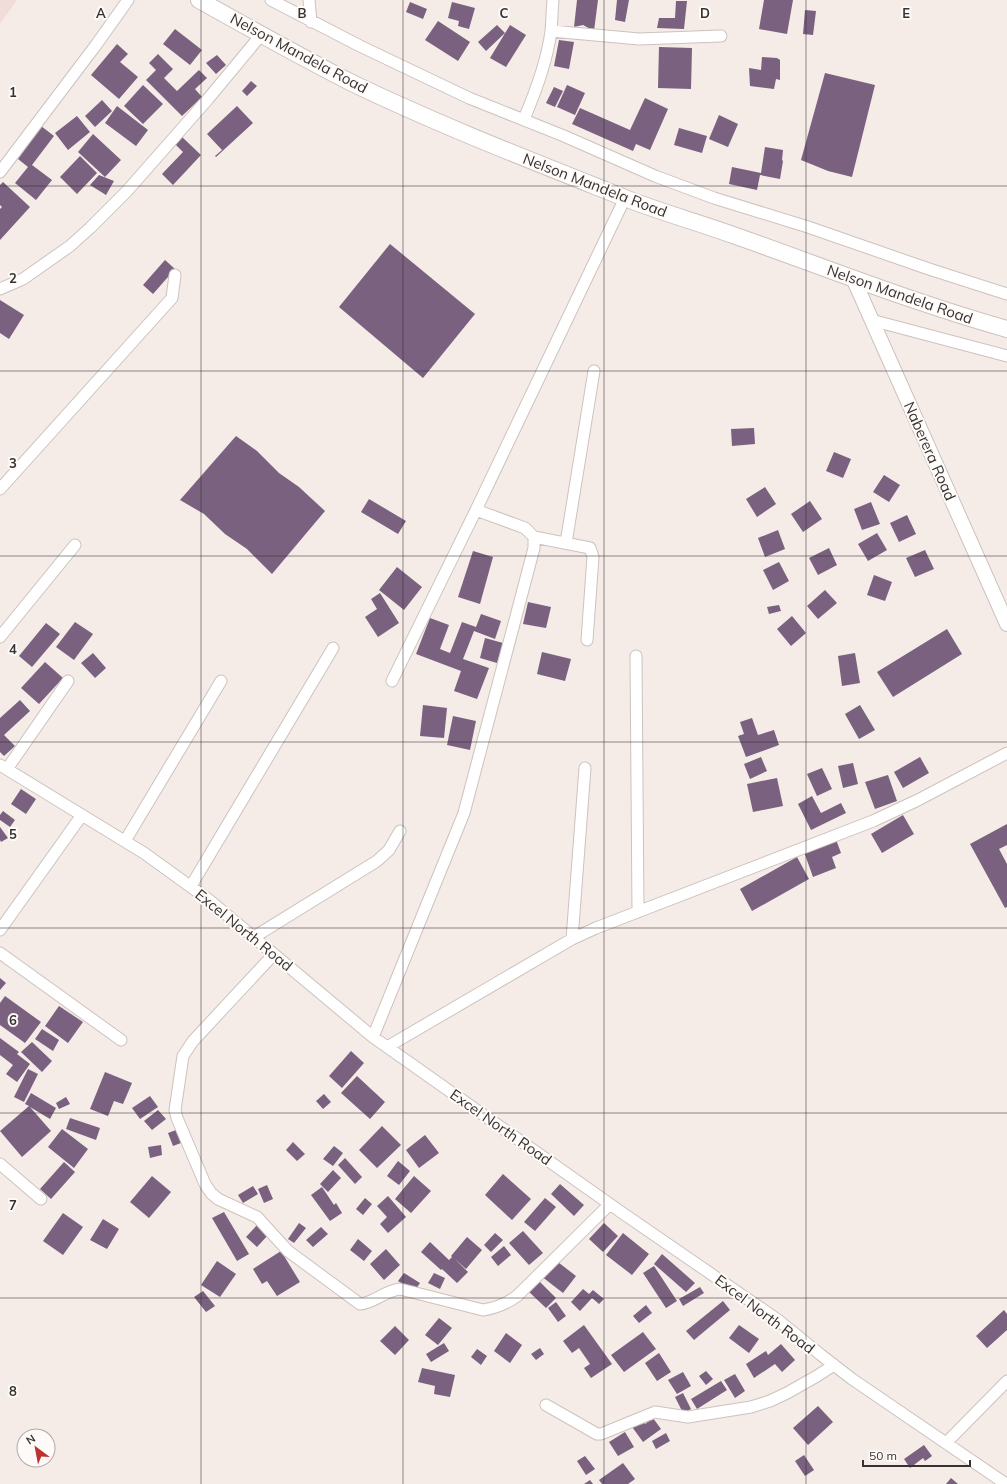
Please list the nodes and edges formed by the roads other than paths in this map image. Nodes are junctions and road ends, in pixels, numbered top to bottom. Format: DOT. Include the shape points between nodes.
graph roads {
  1 [pos="128,0"];
  2 [pos="199,0"];
  3 [pos="271,0"];
  4 [pos="309,0"];
  5 [pos="553,0"];
  6 [pos="311,22"];
  7 [pos="551,31"];
  8 [pos="261,35"];
  9 [pos="721,36"];
  10 [pos="524,119"];
  11 [pos="0,172"];
  12 [pos="625,198"];
  13 [pos="175,275"];
  14 [pos="853,278"];
  15 [pos="0,289"];
  16 [pos="1007,294"];
  17 [pos="871,320"];
  18 [pos="1007,330"];
  19 [pos="1007,356"];
  20 [pos="594,371"];
  21 [pos="0,489"];
  22 [pos="476,510"];
  23 [pos="534,537"];
  24 [pos="566,544"];
  25 [pos="75,545"];
  26 [pos="1007,624"];
  27 [pos="0,637"];
  28 [pos="587,640"];
  29 [pos="333,648"];
  30 [pos="636,656"];
  31 [pos="68,681"];
  32 [pos="221,681"];
  33 [pos="392,681"];
  34 [pos="1007,753"];
  35 [pos="4,767"];
  36 [pos="585,768"];
  37 [pos="82,815"];
  38 [pos="400,831"];
  39 [pos="125,842"];
  40 [pos="190,886"];
  41 [pos="638,912"];
  42 [pos="0,930"];
  43 [pos="254,937"];
  44 [pos="572,939"];
  45 [pos="0,953"];
  46 [pos="274,954"];
  47 [pos="373,1037"];
  48 [pos="121,1040"];
  49 [pos="387,1047"];
  50 [pos="0,1164"];
  51 [pos="41,1200"];
  52 [pos="610,1204"];
  53 [pos="834,1365"];
  54 [pos="1007,1381"];
  55 [pos="546,1405"];
  56 [pos="946,1443"];
  57 [pos="1006,1484"];
  1 -- 11 [label="street"];
  2 -- 8 [label="main road, Nelson Mandela Road"];
  3 -- 6 [label="street"];
  4 -- 6 [label="street"];
  5 -- 7 [label="street"];
  6 -- 10 [label="street" via="469,98"];
  7 -- 9 [label="street" via="639,39"];
  7 -- 10 [label="street" via="538,84"];
  8 -- 12 [label="main road, Nelson Mandela Road" via="350,82 428,118 499,149"];
  8 -- 15 [label="street" via="199,110 90,228 70,246 29,275"];
  10 -- 16 [label="street" via="655,176 714,198"];
  12 -- 14 [label="main road, Nelson Mandela Road"];
  12 -- 22 [label="street"];
  13 -- 21 [label="street" via="172,298"];
  14 -- 17 [label="street, Naberera Road"];
  14 -- 18 [label="main road, Nelson Mandela Road"];
  17 -- 19 [label="street"];
  17 -- 26 [label="street, Naberera Road"];
  20 -- 24 [label="street"];
  22 -- 23 [label="street" via="525,528"];
  22 -- 33 [label="street"];
  23 -- 24 [label="street"];
  23 -- 47 [label="street" via="534,548 464,813"];
  24 -- 28 [label="street" via="590,548 593,558"];
  25 -- 27 [label="street"];
  29 -- 40 [label="street"];
  30 -- 41 [label="street"];
  31 -- 35 [label="street"];
  32 -- 39 [label="street"];
  34 -- 41 [label="street" via="873,821"];
  35 -- 37 [label="street, Excel North Road"];
  36 -- 44 [label="street"];
  37 -- 39 [label="street, Excel North Road"];
  37 -- 42 [label="street"];
  38 -- 43 [label="street" via="389,850 377,861"];
  39 -- 40 [label="street, Excel North Road"];
  40 -- 43 [label="street, Excel North Road"];
  41 -- 44 [label="street"];
  43 -- 46 [label="street, Excel North Road"];
  44 -- 49 [label="street"];
  45 -- 48 [label="street"];
  46 -- 47 [label="street, Excel North Road"];
  46 -- 52 [label="street" via="193,1041 183,1056 176,1113 205,1184 218,1199 257,1217 288,1251 360,1304 366,1304 387,1292 400,1289 483,1310 504,1305 517,1296"];
  47 -- 49 [label="street, Excel North Road"];
  49 -- 52 [label="street, Excel North Road"];
  50 -- 51 [label="street"];
  52 -- 53 [label="street, Excel North Road" via="778,1320"];
  53 -- 55 [label="street" via="787,1393 758,1405 688,1418 655,1412 601,1434"];
  53 -- 56 [label="street, Excel North Road"];
  54 -- 56 [label="street"];
  56 -- 57 [label="street, Excel North Road"];
}
